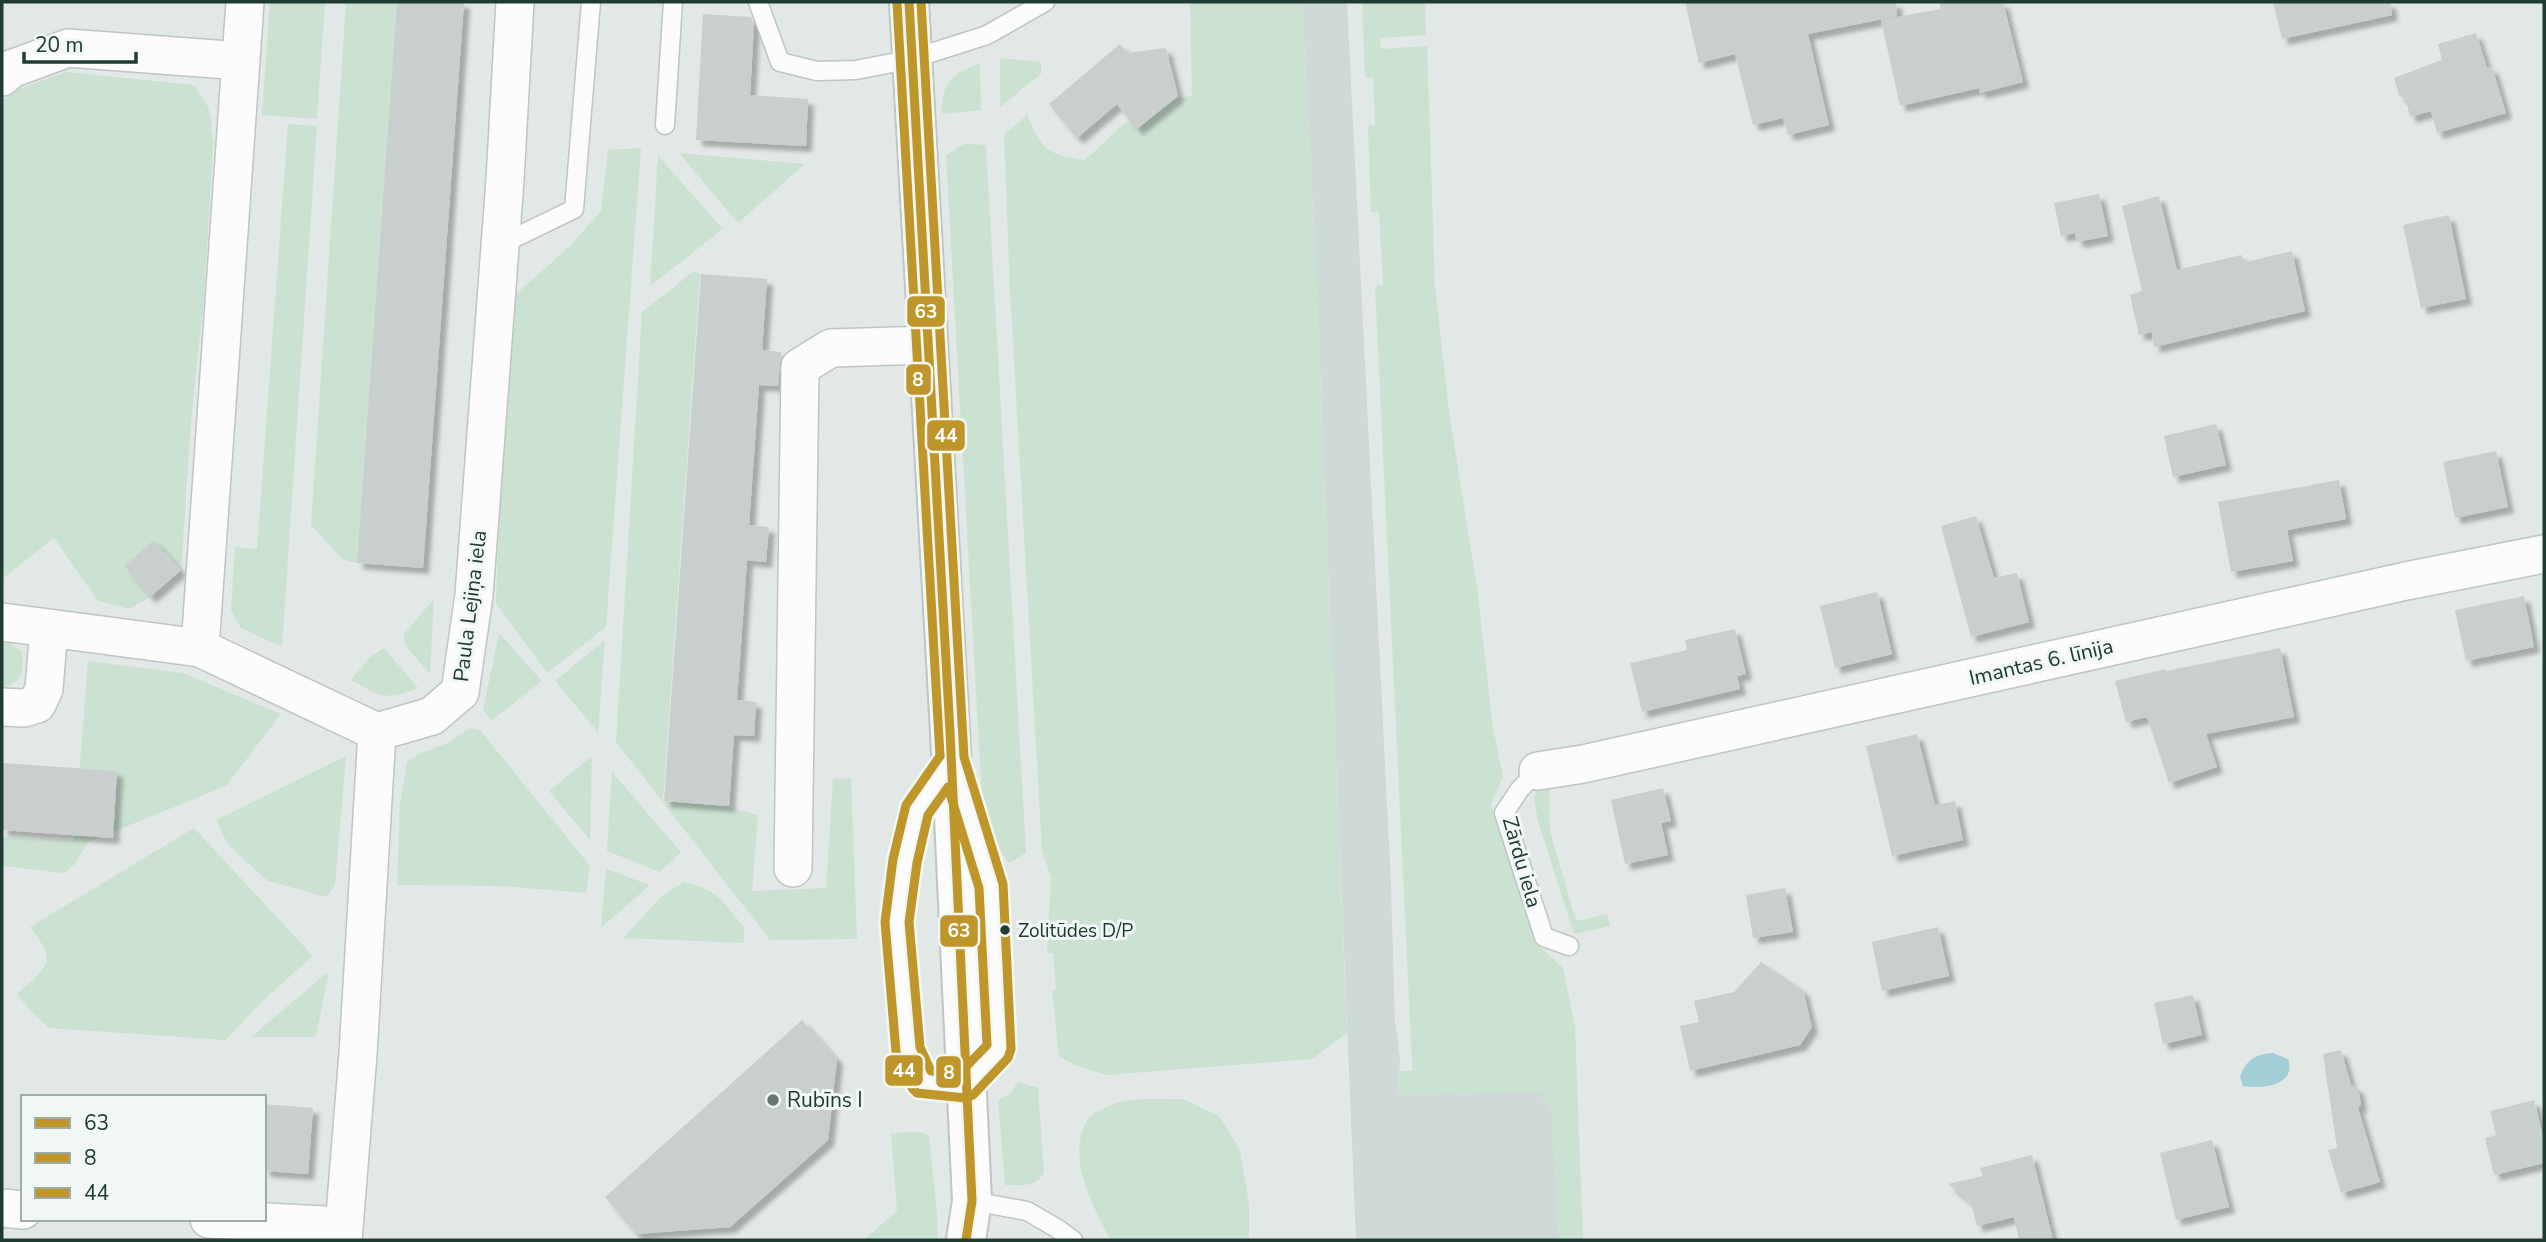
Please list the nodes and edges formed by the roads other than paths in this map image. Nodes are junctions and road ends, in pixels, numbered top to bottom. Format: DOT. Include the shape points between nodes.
graph roads {
  1 [pos="245,2"];
  2 [pos="515,2"];
  3 [pos="591,2"];
  4 [pos="673,2"];
  5 [pos="758,2"];
  6 [pos="909,2"];
  7 [pos="1045,2"];
  8 [pos="912,59"];
  9 [pos="241,61"];
  10 [pos="2,77"];
  11 [pos="665,125"];
  12 [pos="500,245"];
  13 [pos="928,345"];
  14 [pos="2544,554"];
  15 [pos="2,622"];
  16 [pos="49,628"];
  17 [pos="200,648"];
  18 [pos="2,707"];
  19 [pos="377,732"];
  20 [pos="951,759"];
  21 [pos="1538,771"];
  22 [pos="793,868"];
  23 [pos="1569,946"];
  24 [pos="965,1086"];
  25 [pos="972,1201"];
  26 [pos="2,1208"];
  27 [pos="21,1210"];
  28 [pos="228,1221"];
  29 [pos="343,1233"];
  30 [pos="966,1240"];
  31 [pos="1073,1240"];
  1 -- 9 [label="street"];
  2 -- 12 [label="street, Paula Lejiņa iela"];
  3 -- 12 [label="lane" via="574,209"];
  4 -- 11 [label="lane"];
  5 -- 8 [label="lane" via="780,62 817,71 856,70"];
  6 -- 8 [label="street"];
  7 -- 8 [label="lane" via="987,35"];
  8 -- 13 [label="street"];
  9 -- 10 [label="street" via="68,48 11,69"];
  9 -- 17 [label="street"];
  12 -- 19 [label="street, Paula Lejiņa iela" via="474,595 460,692 432,716"];
  13 -- 20 [label="street"];
  13 -- 22 [label="street" via="831,348 800,367"];
  14 -- 21 [label="street, Imantas 6. līnija"];
  15 -- 16 [label="street"];
  16 -- 17 [label="street"];
  16 -- 18 [label="street" via="44,689 37,704"];
  17 -- 19 [label="street"];
  19 -- 29 [label="street"];
  20 -- 24 [label="street"];
  20 -- 24 [label="lane" via="917,810 897,922 908,1051 923,1083"];
  21 -- 23 [label="lane, Zārdu iela" via="1504,813 1544,937"];
  24 -- 25 [label="street"];
  25 -- 30 [label="street"];
  25 -- 31 [label="lane" via="1027,1211"];
  26 -- 27 [label="street"];
  28 -- 29 [label="street"];
}
